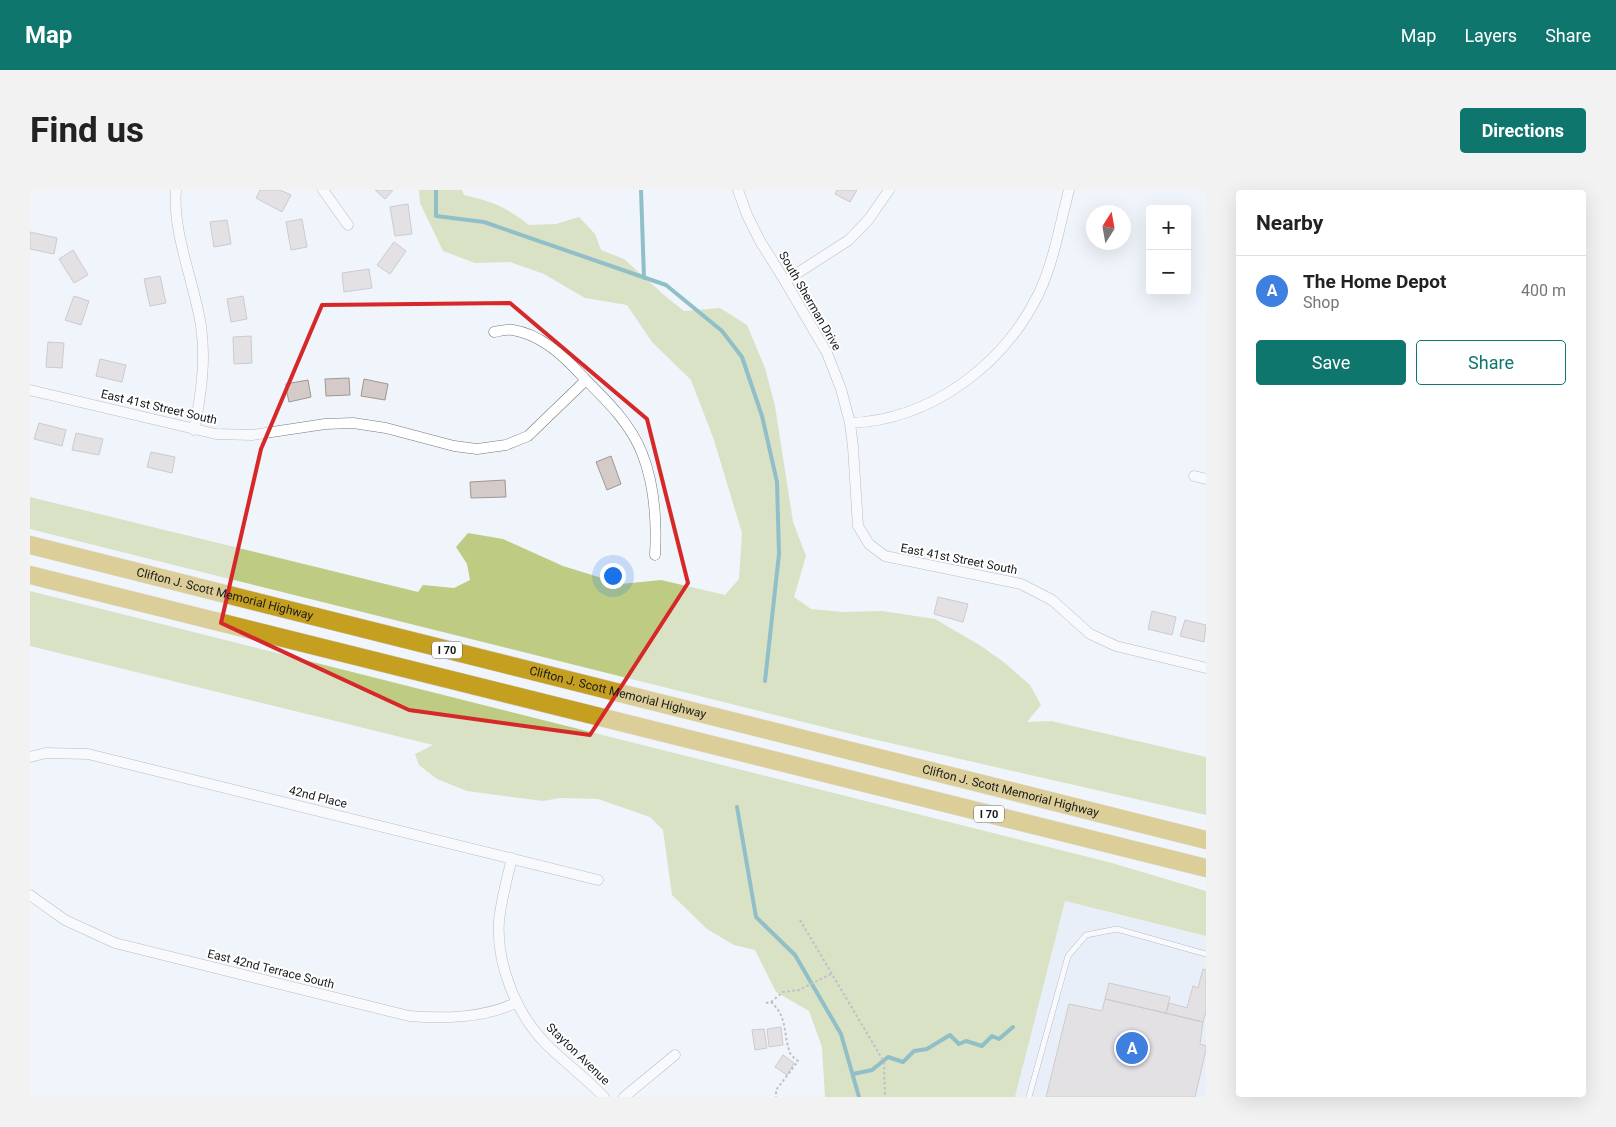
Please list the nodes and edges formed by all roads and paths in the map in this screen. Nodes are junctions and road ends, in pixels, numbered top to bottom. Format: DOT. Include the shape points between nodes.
graph roads {
  1 [pos="176,190"];
  2 [pos="323,190"];
  3 [pos="738,190"];
  4 [pos="889,190"];
  5 [pos="1069,190"];
  6 [pos="348,225"];
  7 [pos="785,281"];
  8 [pos="494,332"];
  9 [pos="586,380"];
  10 [pos="30,390"];
  11 [pos="850,423"];
  12 [pos="194,430"];
  13 [pos="1194,476"];
  14 [pos="1206,479"];
  15 [pos="869,544"];
  16 [pos="30,546"];
  17 [pos="655,554"];
  18 [pos="30,575"];
  19 [pos="1206,668"];
  20 [pos="30,757"];
  21 [pos="1180,833"];
  22 [pos="1206,834"];
  23 [pos="1206,840"];
  24 [pos="512,858"];
  25 [pos="1206,868"];
  26 [pos="598,880"];
  27 [pos="30,895"];
  28 [pos="800,920"];
  29 [pos="1206,954"];
  30 [pos="831,974"];
  31 [pos="517,1002"];
  32 [pos="770,1002"];
  33 [pos="766,1003"];
  34 [pos="675,1055"];
  35 [pos="604,1097"];
  36 [pos="624,1097"];
  37 [pos="776,1097"];
  38 [pos="885,1097"];
  39 [pos="1029,1097"];
  1 -- 12 [label="street" via="178,222 201,326 202,390"];
  2 -- 6 [label="street"];
  3 -- 7 [label="street, South Sherman Drive" via="747,216"];
  4 -- 7 [label="street" via="870,219 849,240"];
  5 -- 11 [label="street" via="1039,291 1025,318 991,361 922,408 870,422"];
  7 -- 11 [label="street, South Sherman Drive" via="826,352"];
  8 -- 9 [label="street" via="510,329 523,332 562,355"];
  9 -- 12 [label="street, East 41st Street South" via="528,436 506,446 477,450 353,423 252,434"];
  9 -- 17 [label="street" via="618,413 642,453 654,502"];
  10 -- 12 [label="street, East 41st Street South"];
  11 -- 15 [label="street, South Sherman Drive" via="858,526"];
  13 -- 14 [label="street"];
  15 -- 19 [label="street, East 41st Street South" via="885,556 1021,584 1052,600 1090,634 1116,646"];
  16 -- 21 [label="highway, Clifton J. Scott Memorial Highway / I 70"];
  18 -- 25 [label="highway, I 70"];
  20 -- 24 [label="street, 42nd Place" via="88,754"];
  21 -- 22 [label="highway"];
  21 -- 23 [label="highway, Clifton J. Scott Memorial Highway / I 70"];
  24 -- 26 [label="street, 42nd Place"];
  24 -- 31 [label="street, Stayton Avenue" via="499,922 502,959"];
  27 -- 31 [label="street, East 42nd Terrace South" via="65,920 115,942 409,1016 463,1016"];
  28 -- 30 [label="path"];
  29 -- 39 [label="lane" via="1117,929 1086,935 1068,956"];
  30 -- 32 [label="path" via="799,990 783,992"];
  30 -- 38 [label="path" via="884,1062"];
  31 -- 35 [label="street, Stayton Avenue" via="545,1042"];
  32 -- 33 [label="path"];
  32 -- 37 [label="path" via="784,1021 790,1054 798,1062 776,1090"];
  34 -- 36 [label="street"];
}
